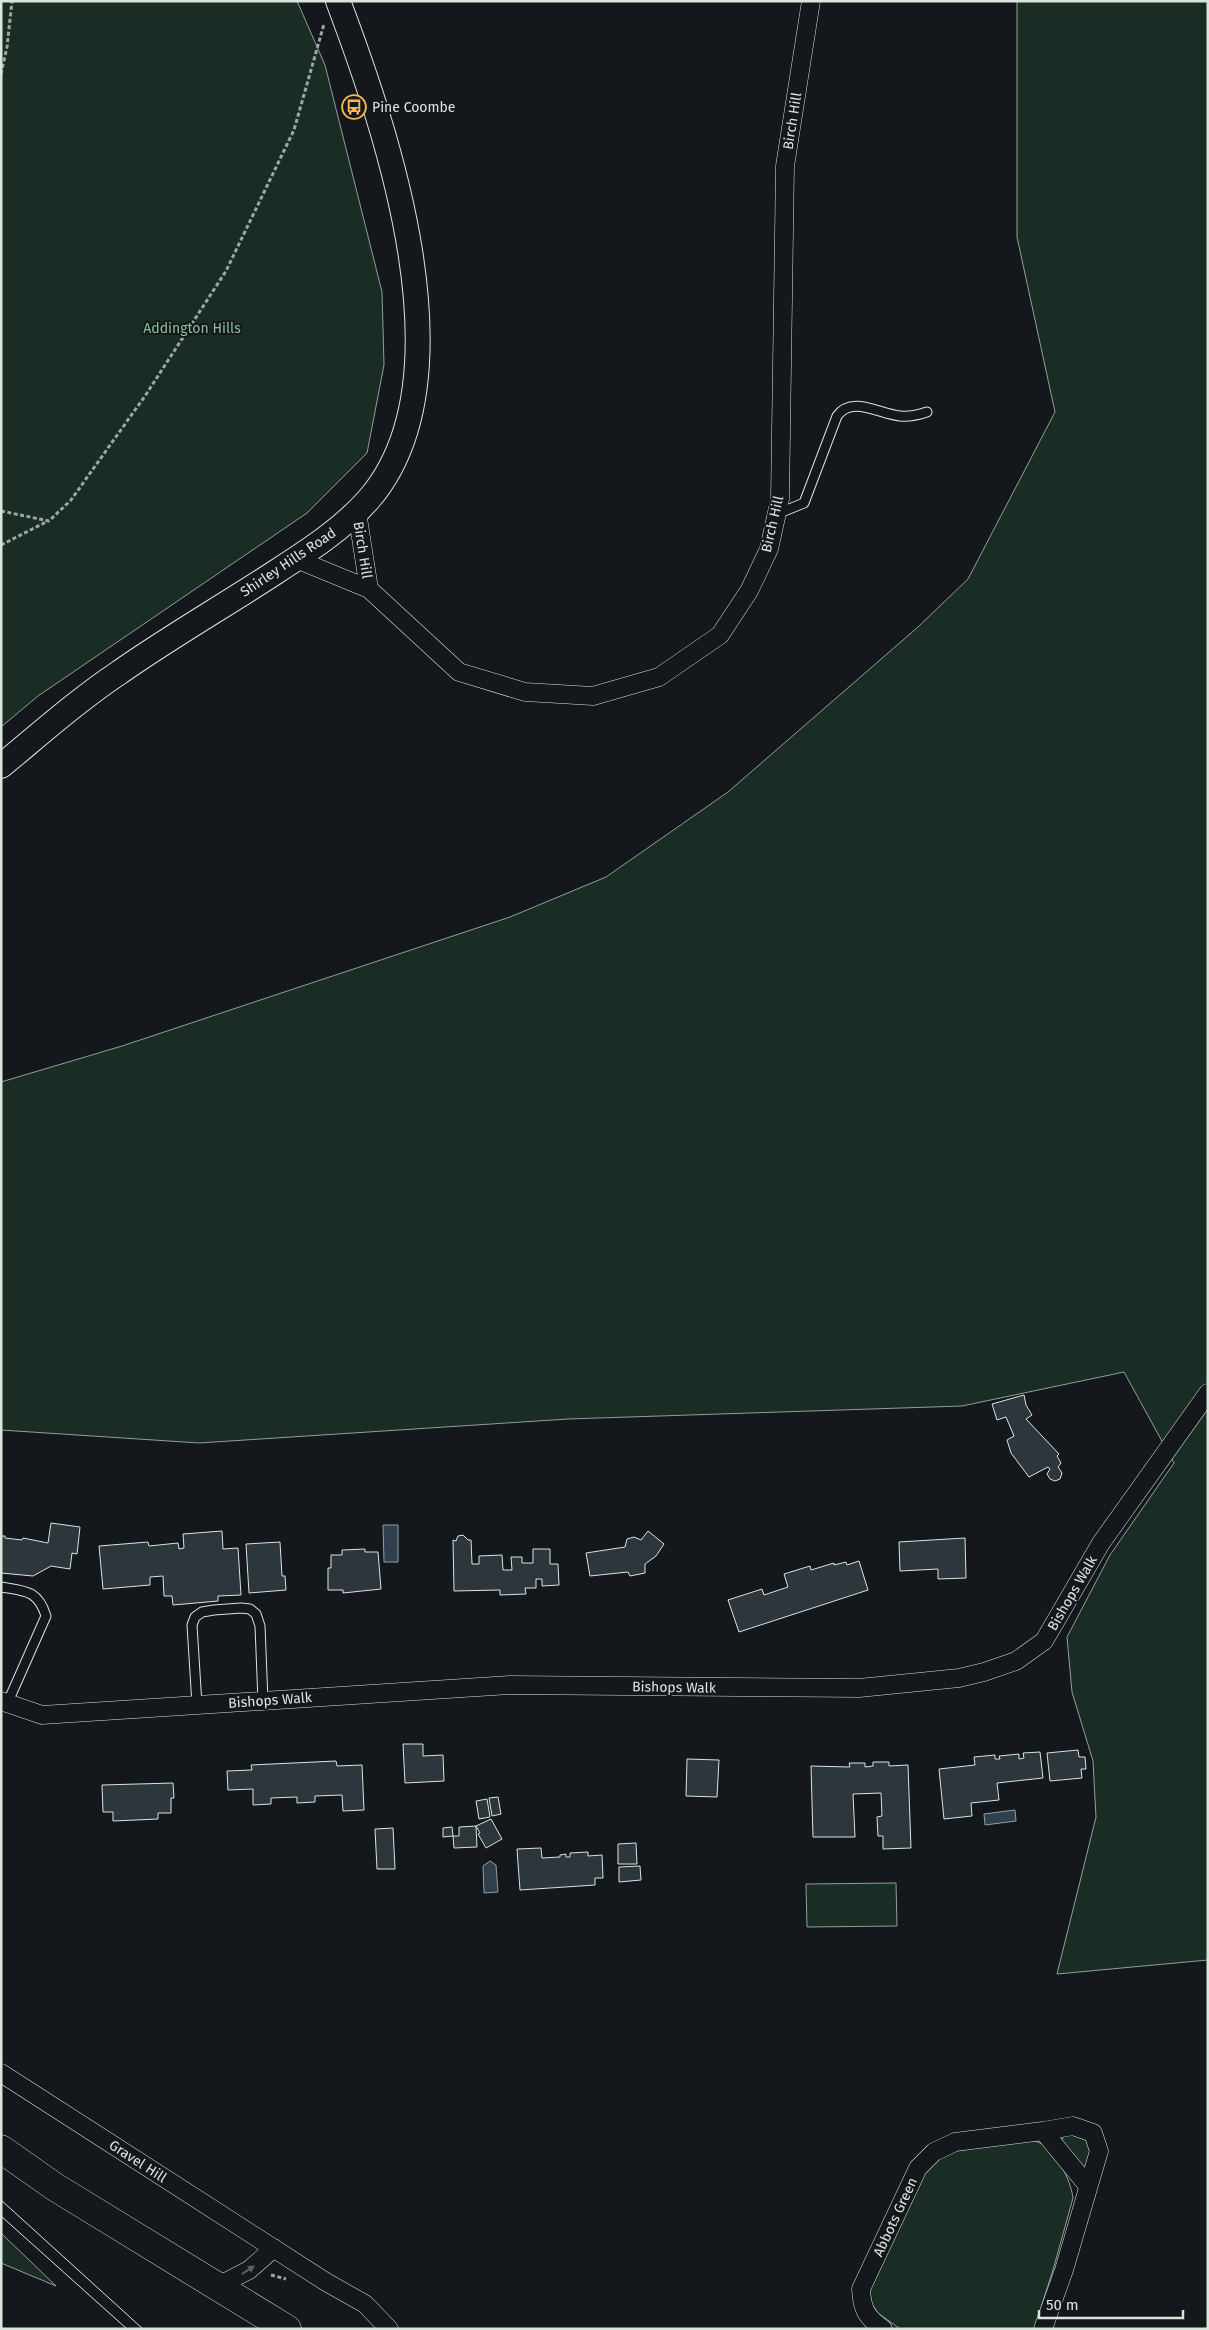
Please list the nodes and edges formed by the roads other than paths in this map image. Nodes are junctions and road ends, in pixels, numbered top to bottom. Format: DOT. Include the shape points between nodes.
graph roads {
  1 [pos="338,1"];
  2 [pos="811,1"];
  3 [pos="927,412"];
  4 [pos="356,512"];
  5 [pos="777,514"];
  6 [pos="296,559"];
  7 [pos="369,589"];
  8 [pos="1,766"];
  9 [pos="1208,1393"];
  10 [pos="1,1587"];
  11 [pos="264,1701"];
  12 [pos="4,1703"];
  13 [pos="198,1705"];
  14 [pos="1,2073"];
  15 [pos="1043,2131"];
  16 [pos="1,2149"];
  17 [pos="1088,2186"];
  18 [pos="274,2248"];
  19 [pos="218,2286"];
  20 [pos="287,2329"];
  21 [pos="389,2329"];
  22 [pos="883,2329"];
  23 [pos="1043,2329"];
  1 -- 4 [label="street, Shirley Hills Road" via="372,96 391,164 412,269 419,344 417,378 407,428 380,484"];
  2 -- 5 [label="street, Birch Hill" via="785,166 780,499"];
  3 -- 5 [label="lane" via="910,417 851,406 843,408 837,416 804,503"];
  4 -- 6 [label="street, Shirley Hills Road"];
  4 -- 7 [label="street, Birch Hill"];
  5 -- 7 [label="street, Birch Hill" via="769,549 749,592 720,635 659,677 593,696 525,692 459,672"];
  6 -- 7 [label="street, Birch Hill"];
  6 -- 8 [label="street, Shirley Hills Road" via="120,672"];
  9 -- 11 [label="street, Bishops Walk" via="1101,1543 1044,1641 1016,1661 984,1672 959,1678 859,1688 510,1685"];
  10 -- 12 [label="lane" via="36,1596 46,1616"];
  11 -- 13 [label="street, Bishops Walk"];
  11 -- 13 [label="lane" via="260,1626 256,1614 241,1608 202,1612 192,1625"];
  12 -- 13 [label="street, Bishops Walk" via="42,1715"];
  14 -- 18 [label="street, Gravel Hill"];
  15 -- 17 [label="street"];
  15 -- 17 [label="street, Abbots Green" via="1073,2126 1093,2134 1100,2151"];
  15 -- 22 [label="street, Abbots Green" via="955,2142 934,2152 918,2168 861,2289 862,2306 872,2321"];
  16 -- 19 [label="main road" via="55,2187"];
  17 -- 23 [label="street, Abbots Green"];
  19 -- 18 [label="street, one-way" via="249,2270"];
  18 -- 21 [label="street, Gravel Hill" via="364,2304"];
  19 -- 20 [label="main road"];
}
